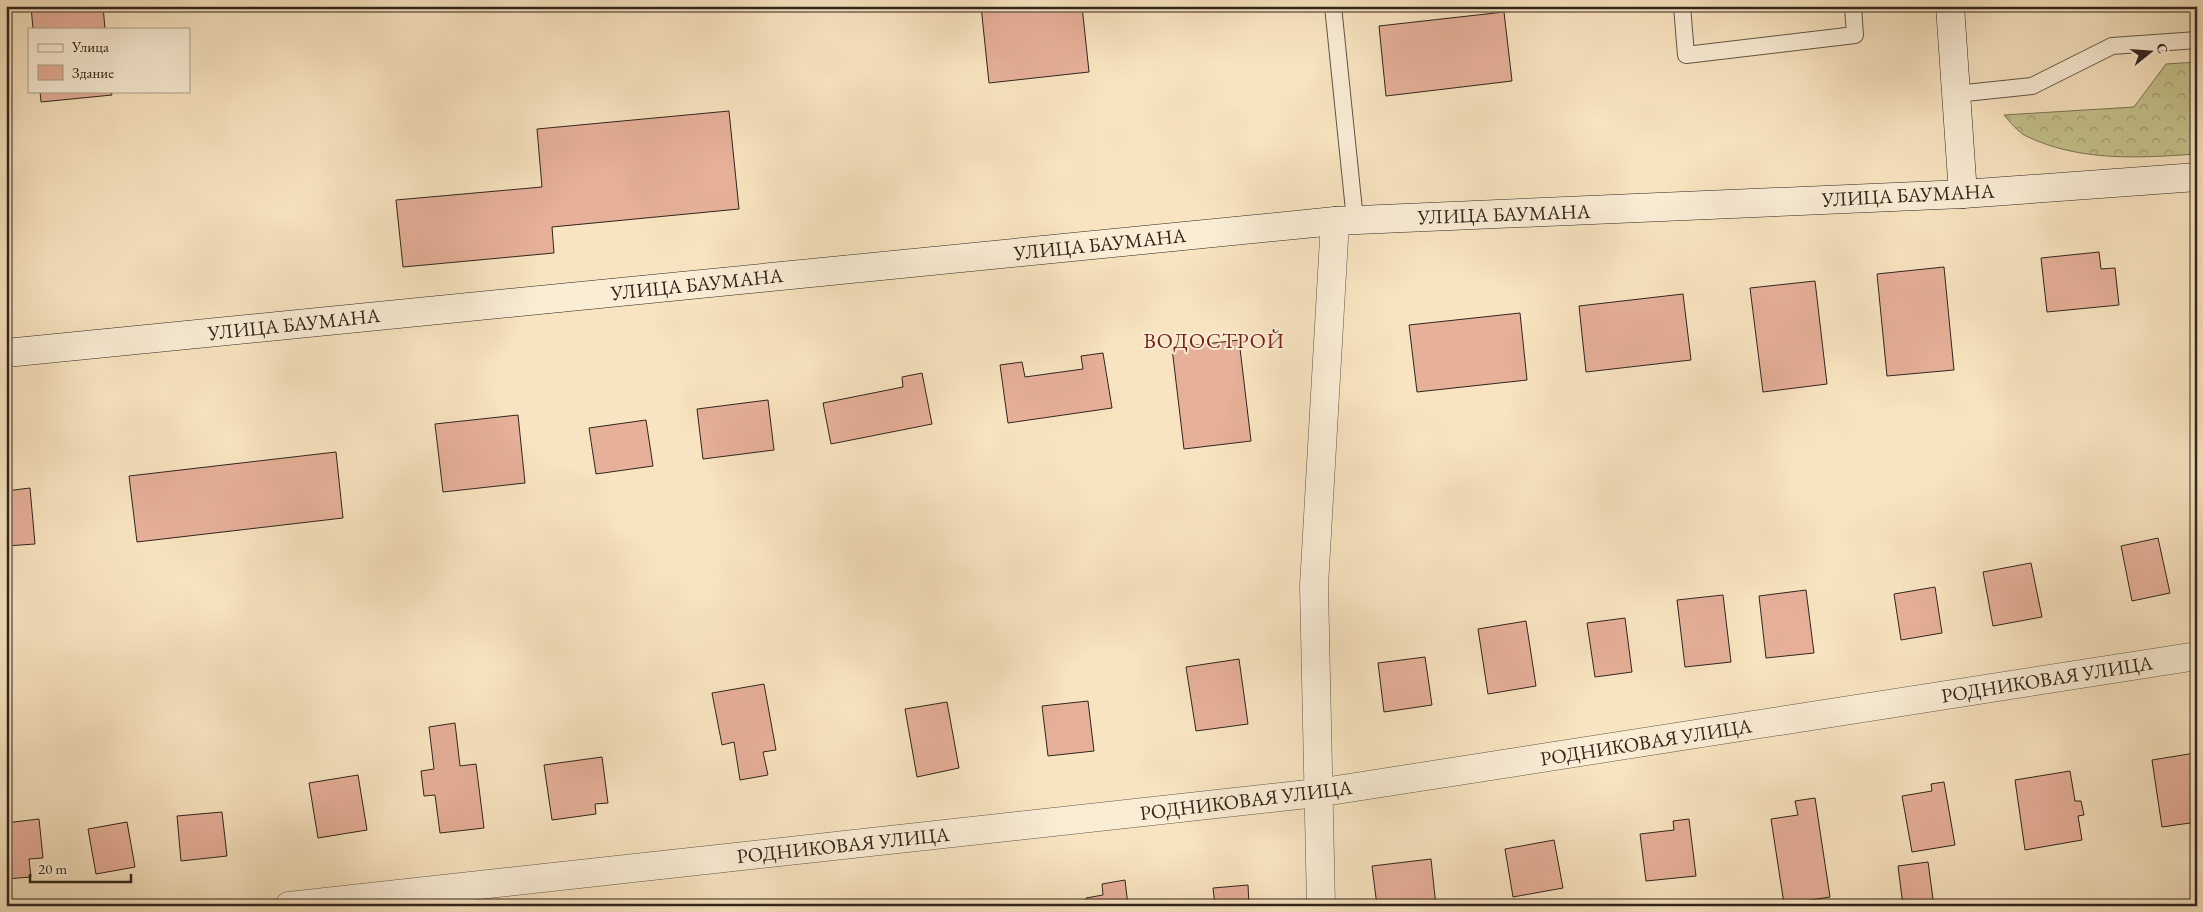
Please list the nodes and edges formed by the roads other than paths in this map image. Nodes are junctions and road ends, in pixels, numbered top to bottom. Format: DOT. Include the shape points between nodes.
graph roads {
  1 [pos="1333,6"];
  2 [pos="1682,6"];
  3 [pos="1853,6"];
  4 [pos="1950,6"];
  5 [pos="2197,40"];
  6 [pos="1956,94"];
  7 [pos="2197,177"];
  8 [pos="1963,194"];
  9 [pos="1345,220"];
  10 [pos="6,352"];
  11 [pos="2197,656"];
  12 [pos="1317,793"];
  13 [pos="290,906"];
  14 [pos="1321,906"];
  1 -- 9 [label="lane"];
  2 -- 3 [label="lane" via="1686,55 1855,35"];
  4 -- 6 [label="street"];
  5 -- 6 [label="lane" via="2112,46 2032,86"];
  6 -- 8 [label="street"];
  7 -- 8 [label="street, УЛИЦА БАУМАНА"];
  8 -- 9 [label="street, УЛИЦА БАУМАНА"];
  9 -- 10 [label="street, УЛИЦА БАУМАНА"];
  9 -- 12 [label="street" via="1314,586"];
  11 -- 12 [label="street, РОДНИКОВАЯ УЛИЦА"];
  12 -- 13 [label="street, РОДНИКОВАЯ УЛИЦА"];
  12 -- 14 [label="street"];
}
